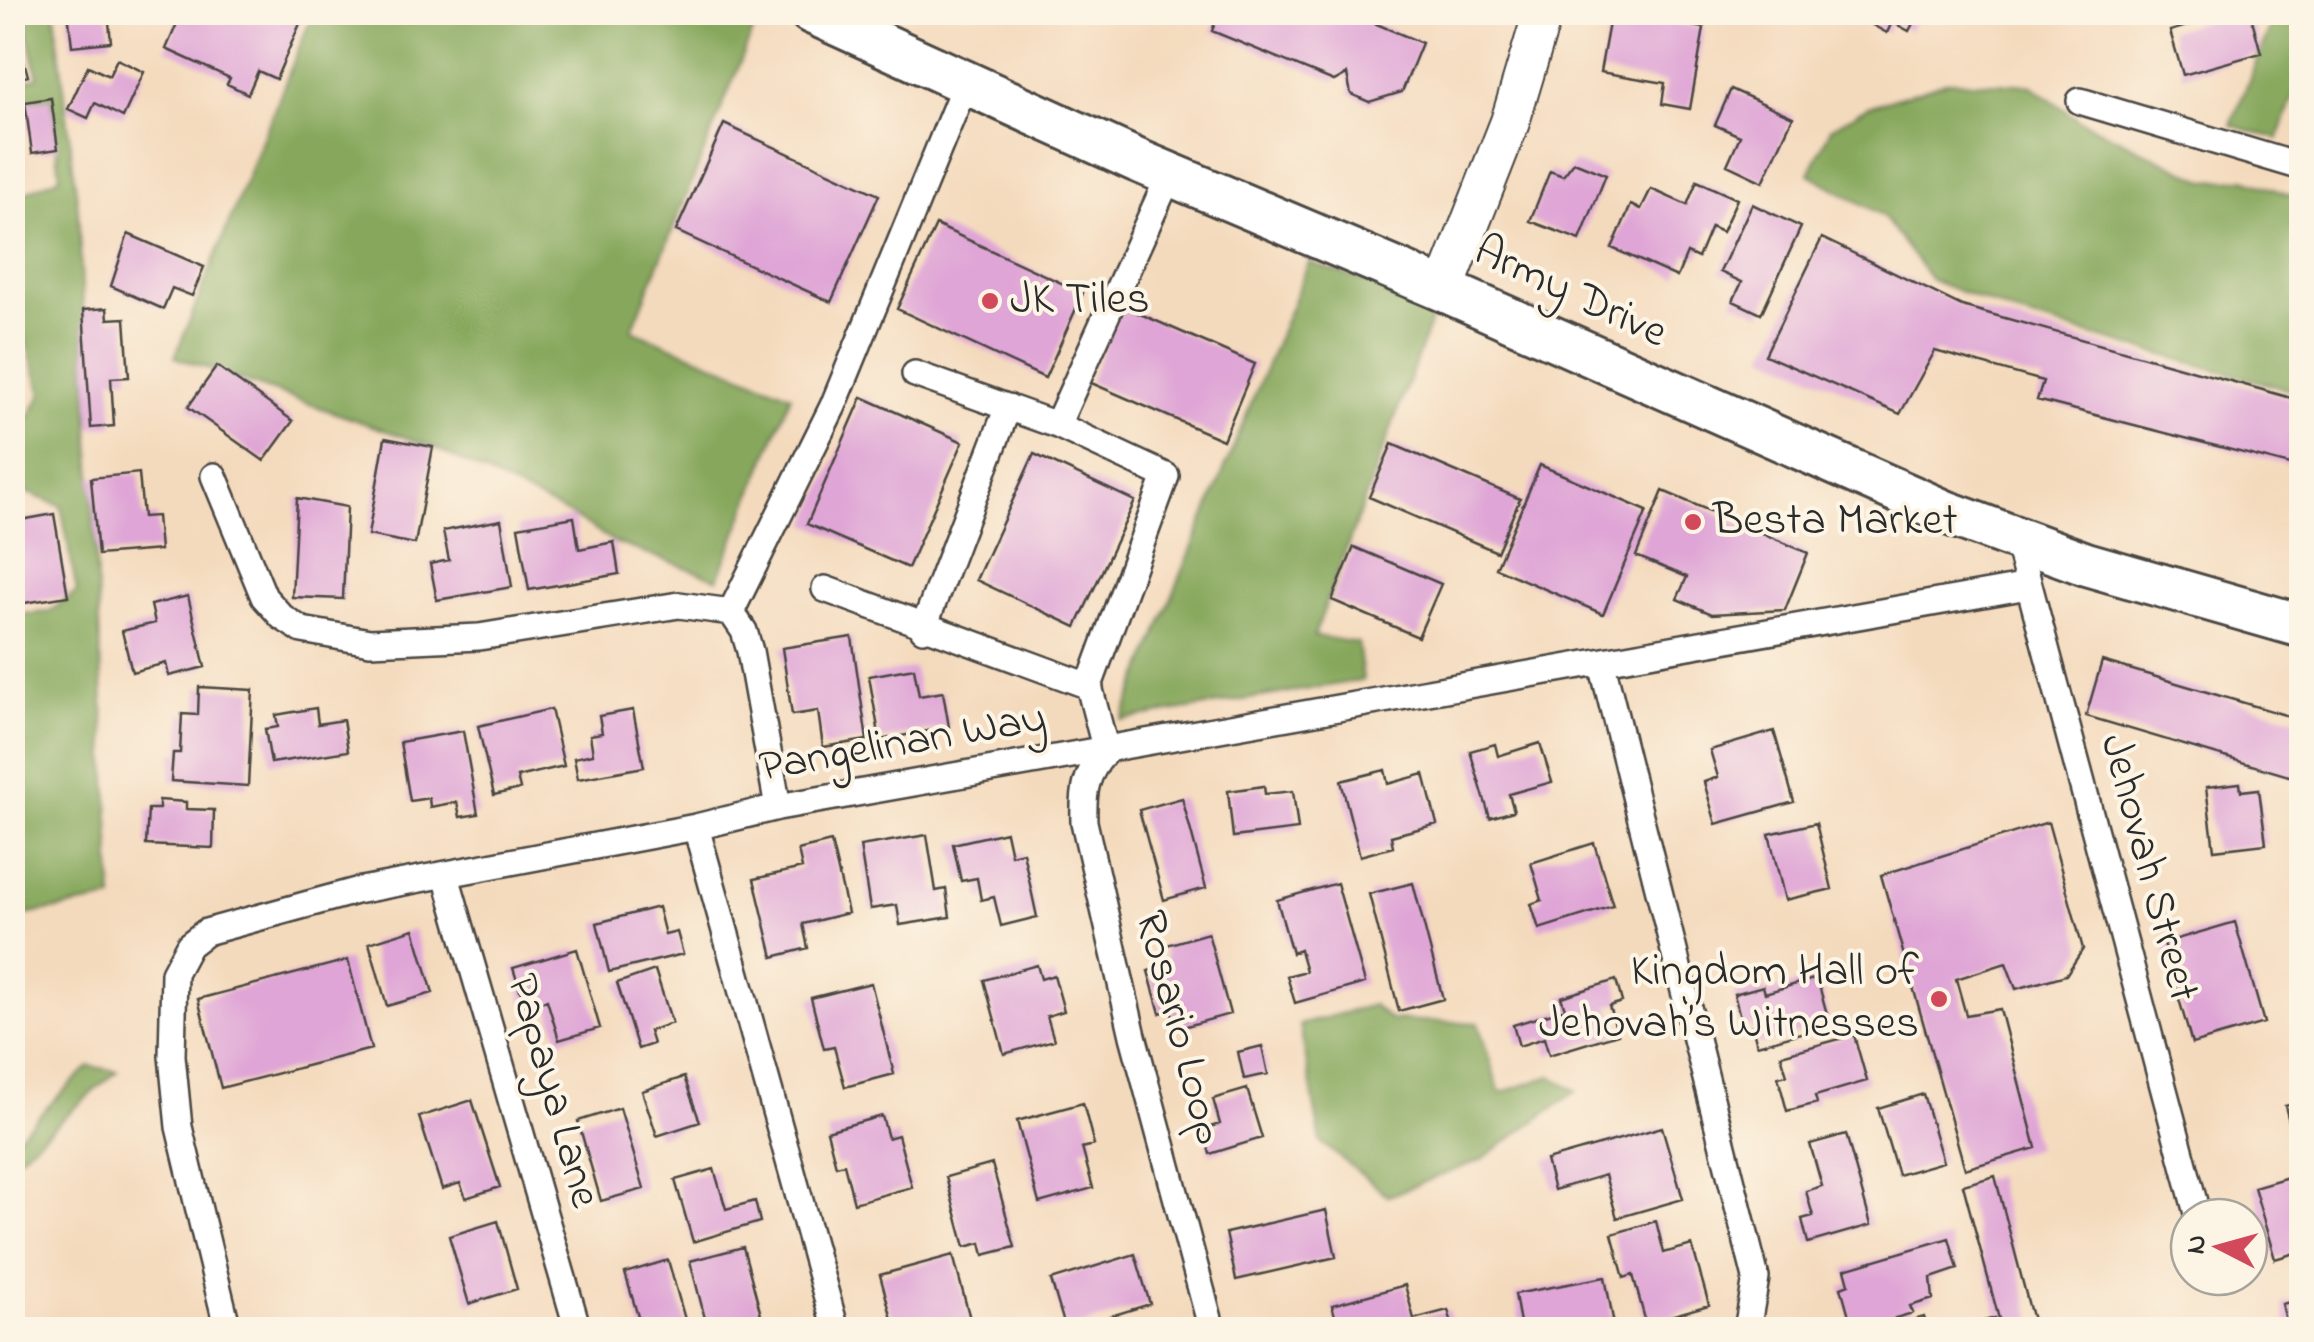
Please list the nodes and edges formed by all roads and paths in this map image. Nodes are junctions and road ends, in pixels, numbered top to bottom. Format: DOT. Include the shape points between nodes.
graph roads {
  1 [pos="811,12"];
  2 [pos="1543,12"];
  3 [pos="966,82"];
  4 [pos="2080,102"];
  5 [pos="2302,167"];
  6 [pos="1170,174"];
  7 [pos="1444,290"];
  8 [pos="915,374"];
  9 [pos="1008,407"];
  10 [pos="1057,425"];
  11 [pos="214,476"];
  12 [pos="2017,540"];
  13 [pos="2028,586"];
  14 [pos="825,589"];
  15 [pos="732,612"];
  16 [pos="2302,626"];
  17 [pos="924,629"];
  18 [pos="1602,664"];
  19 [pos="1089,686"];
  20 [pos="1106,751"];
  21 [pos="778,808"];
  22 [pos="696,827"];
  23 [pos="446,876"];
  24 [pos="2193,1197"];
  25 [pos="228,1330"];
  26 [pos="578,1330"];
  27 [pos="836,1330"];
  28 [pos="1212,1330"];
  29 [pos="1746,1330"];
  1 -- 3 [label="main road, Army Drive"];
  2 -- 7 [label="main road" via="1510,122"];
  3 -- 6 [label="main road, Army Drive"];
  3 -- 15 [label="street" via="833,406"];
  4 -- 5 [label="street"];
  6 -- 7 [label="main road, Army Drive"];
  6 -- 10 [label="street"];
  7 -- 12 [label="main road, Army Drive"];
  8 -- 9 [label="street"];
  9 -- 10 [label="street"];
  9 -- 17 [label="street"];
  10 -- 19 [label="street" via="1166,476"];
  11 -- 15 [label="street" via="264,596 302,630 370,642 479,638 679,605"];
  12 -- 13 [label="street, Jehovah Street"];
  12 -- 16 [label="main road, Army Drive"];
  13 -- 18 [label="street, Pangelinan Way"];
  13 -- 24 [label="street, Jehovah Street"];
  14 -- 17 [label="street"];
  15 -- 21 [label="street" via="750,651"];
  17 -- 19 [label="street"];
  18 -- 20 [label="street, Pangelinan Way"];
  18 -- 29 [label="street" via="1756,1278"];
  19 -- 20 [label="street"];
  20 -- 21 [label="street, Pangelinan Way"];
  20 -- 28 [label="street, Rosario Loop" via="1083,788 1084,822"];
  21 -- 22 [label="street, Pangelinan Way"];
  22 -- 23 [label="street, Pangelinan Way"];
  22 -- 27 [label="street"];
  23 -- 25 [label="street, Pangelinan Way" via="356,891 206,932 189,945 174,973 179,1126"];
  23 -- 26 [label="street, Papaya Lane"];
}
